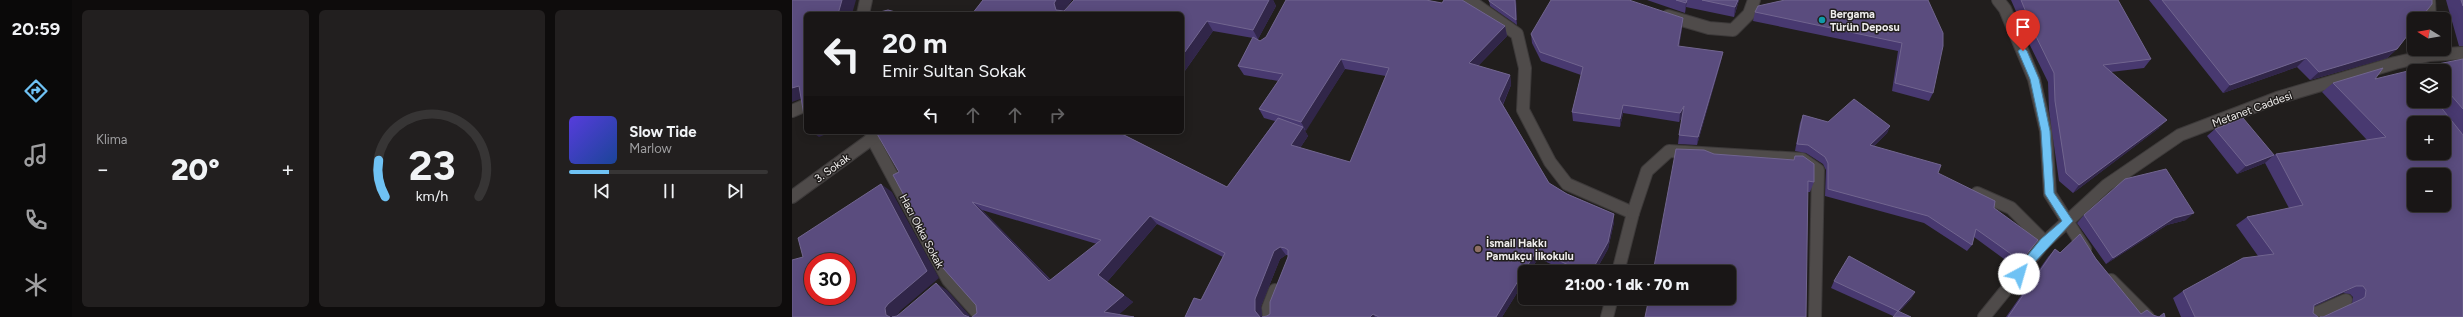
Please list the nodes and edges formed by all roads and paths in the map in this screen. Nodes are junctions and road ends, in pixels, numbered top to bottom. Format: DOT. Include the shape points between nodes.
graph roads {
  1 [pos="866,0"];
  2 [pos="1469,0"];
  3 [pos="1754,0"];
  4 [pos="1998,0"];
  5 [pos="2429,0"];
  6 [pos="863,12"];
  7 [pos="1658,12"];
  8 [pos="2430,12"];
  9 [pos="2451,53"];
  10 [pos="2463,53"];
  11 [pos="2418,56"];
  12 [pos="2396,63"];
  13 [pos="2405,75"];
  14 [pos="804,106"];
  15 [pos="792,112"];
  16 [pos="875,134"];
  17 [pos="1971,190"];
  18 [pos="792,197"];
  19 [pos="1634,212"];
  20 [pos="2068,221"];
  21 [pos="2045,242"];
  22 [pos="2090,257"];
  23 [pos="1620,265"];
  24 [pos="2099,269"];
  25 [pos="1281,275"];
  26 [pos="948,280"];
  27 [pos="937,289"];
  28 [pos="2346,300"];
  29 [pos="1610,305"];
  30 [pos="981,317"];
  31 [pos="1269,317"];
  32 [pos="1607,317"];
  33 [pos="1815,317"];
  34 [pos="1984,317"];
  35 [pos="2148,317"];
  36 [pos="2307,317"];
  1 -- 6 [label="street"];
  2 -- 19 [label="street" via="1517,34 1525,68 1523,110 1550,162 1567,184"];
  3 -- 7 [label="street" via="1749,14 1734,30 1709,28"];
  4 -- 20 [label="street" via="2005,9 2034,79 2046,131 2050,194"];
  5 -- 8 [label="street"];
  9 -- 10 [label="street, Metanet Caddesi"];
  11 -- 12 [label="street, Metanet Caddesi"];
  12 -- 13 [label="street"];
  12 -- 20 [label="street, Metanet Caddesi" via="2278,98 2180,135 2107,185"];
  14 -- 15 [label="street"];
  16 -- 18 [label="street, 3. Sokak"];
  16 -- 26 [label="street, Hacı Okka Sokak"];
  17 -- 21 [label="street" via="2010,208"];
  19 -- 23 [label="street"];
  19 -- 33 [label="street" via="1646,171 1669,151 1802,159 1818,170"];
  20 -- 21 [label="street, Metanet Caddesi"];
  20 -- 22 [label="street"];
  21 -- 34 [label="street, Metanet Caddesi"];
  24 -- 35 [label="street"];
  25 -- 31 [label="street" via="1268,308"];
  26 -- 27 [label="street"];
  26 -- 30 [label="street, Hacı Okka Sokak"];
  28 -- 36 [label="street"];
  29 -- 32 [label="street"];
}
